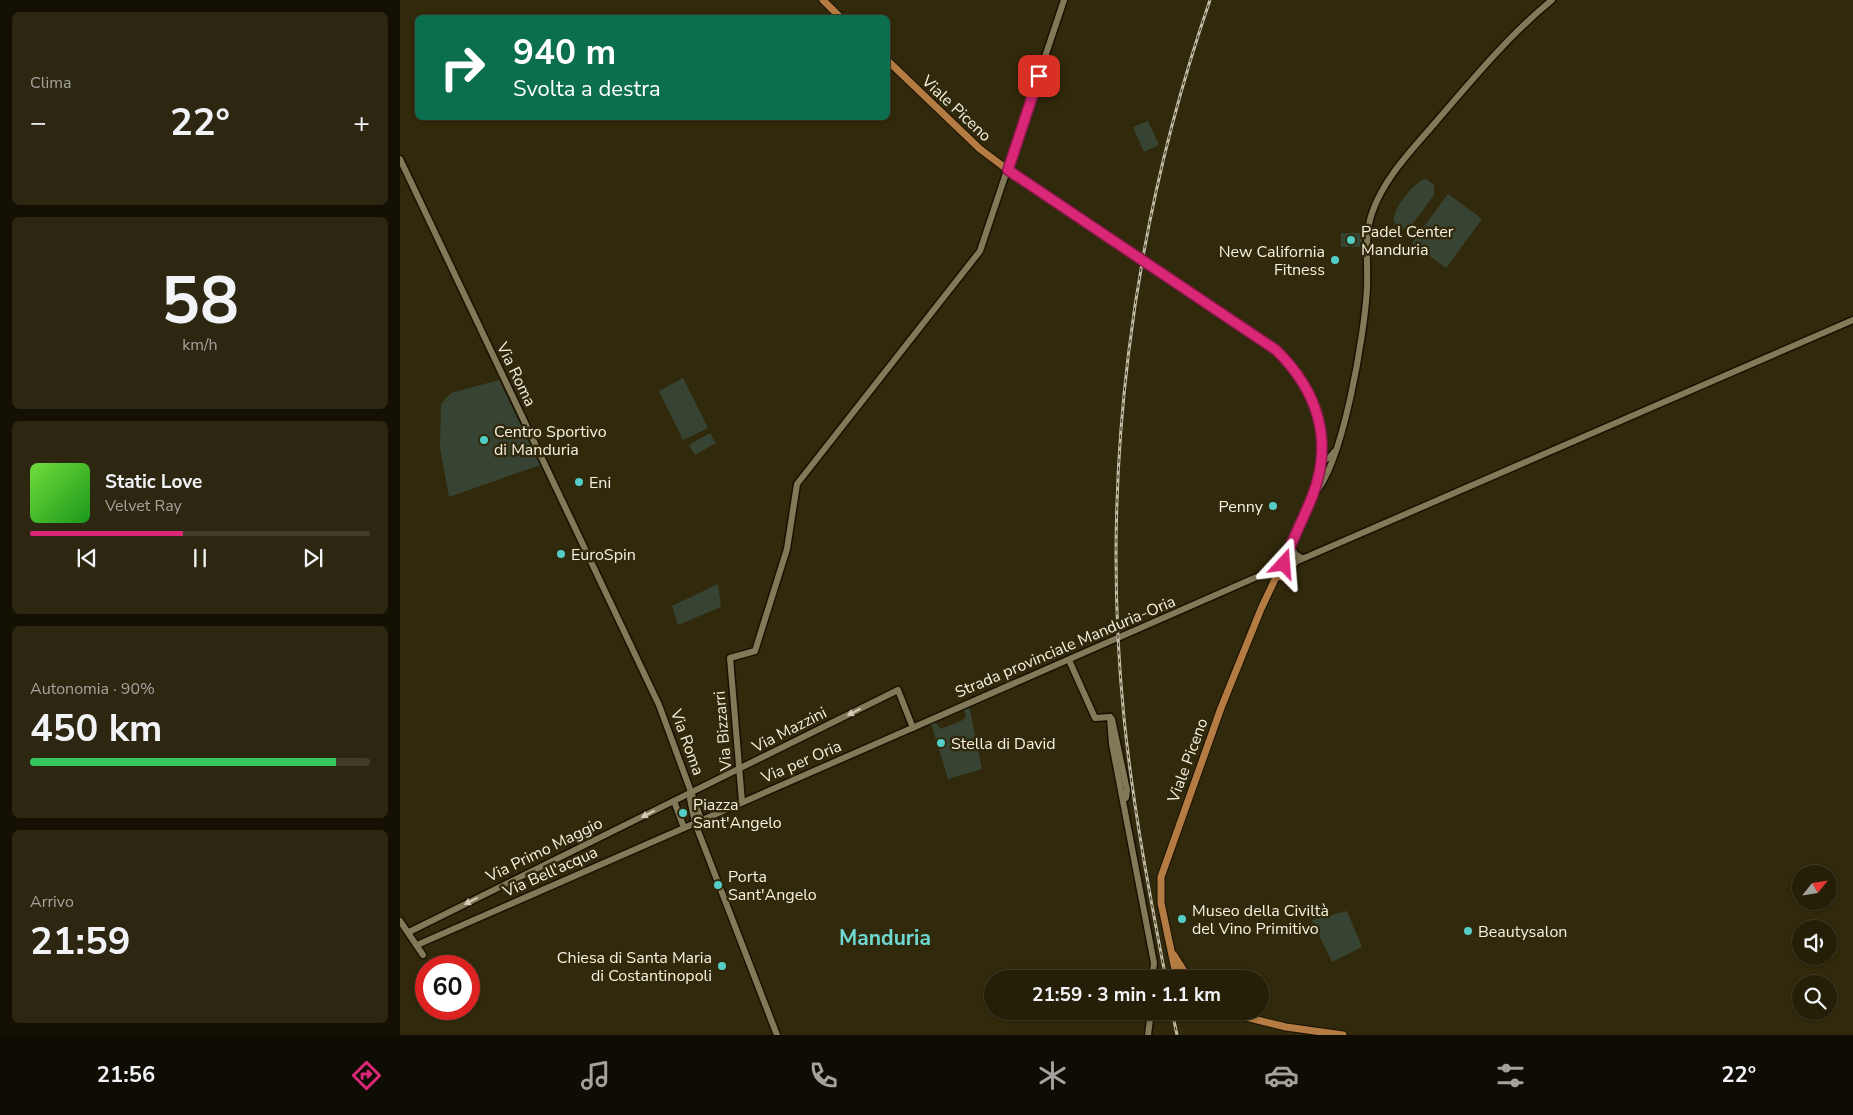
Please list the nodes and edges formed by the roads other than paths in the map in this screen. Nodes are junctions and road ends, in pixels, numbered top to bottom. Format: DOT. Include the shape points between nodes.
graph roads {
  1 [pos="823,0"];
  2 [pos="1064,0"];
  3 [pos="1552,0"];
  4 [pos="838,15"];
  5 [pos="890,63"];
  6 [pos="400,159"];
  7 [pos="1008,170"];
  8 [pos="1853,320"];
  9 [pos="1337,447"];
  10 [pos="1322,448"];
  11 [pos="1332,462"];
  12 [pos="1321,463"];
  13 [pos="1312,498"];
  14 [pos="1290,547"];
  15 [pos="1302,558"];
  16 [pos="1281,570"];
  17 [pos="1261,576"];
  18 [pos="1269,592"];
  19 [pos="1069,660"];
  20 [pos="913,728"];
  21 [pos="884,740"];
  22 [pos="739,769"];
  23 [pos="692,792"];
  24 [pos="674,801"];
  25 [pos="742,802"];
  26 [pos="701,819"];
  27 [pos="695,823"];
  28 [pos="684,828"];
  29 [pos="400,921"];
  30 [pos="409,932"];
  31 [pos="417,945"];
  32 [pos="1169,946"];
  33 [pos="423,955"];
  34 [pos="1153,970"];
  35 [pos="1174,970"];
  36 [pos="1183,970"];
  37 [pos="1149,1020"];
  38 [pos="1258,1020"];
  39 [pos="777,1035"];
  40 [pos="1148,1035"];
  41 [pos="1344,1035"];
  1 -- 4 [label="main road"];
  2 -- 7 [label="street"];
  3 -- 9 [label="street" via="1502,45 1384,185 1371,214 1368,230 1367,289 1361,332"];
  5 -- 7 [label="main road, Viale Piceno" via="980,149"];
  6 -- 23 [label="street, Via Roma" via="659,705"];
  7 -- 10 [label="main road, Viale Piceno, bridge" via="1244,327 1287,361 1315,406"];
  7 -- 22 [label="street, Via Bizzarri" via="980,251 797,484 786,549 755,651 730,658"];
  8 -- 15 [label="street"];
  9 -- 10 [label="street" via="1329,451"];
  9 -- 11 [label="street"];
  9 -- 12 [label="street"];
  10 -- 12 [label="main road, Viale Piceno"];
  11 -- 12 [label="street"];
  11 -- 13 [label="street"];
  12 -- 13 [label="main road, Viale Piceno"];
  13 -- 14 [label="main road, Viale Piceno"];
  14 -- 15 [label="street"];
  14 -- 16 [label="main road, Viale Piceno"];
  15 -- 16 [label="street, Strada provinciale Manduria-Oria"];
  16 -- 17 [label="street, Strada provinciale Manduria-Oria"];
  16 -- 18 [label="main road, Viale Piceno"];
  17 -- 18 [label="street" via="1266,579"];
  17 -- 19 [label="street, Strada provinciale Manduria-Oria"];
  18 -- 32 [label="main road, Viale Piceno" via="1221,708 1160,877"];
  19 -- 20 [label="street, Strada provinciale Manduria-Oria"];
  19 -- 34 [label="street" via="1095,718 1110,717 1118,740 1127,790 1125,804"];
  20 -- 21 [label="street, Strada provinciale Manduria-Oria"];
  20 -- 22 [label="street, Via Mazzini, one-way" via="898,690"];
  21 -- 25 [label="street, Via per Oria"];
  22 -- 23 [label="street, Via Mazzini"];
  22 -- 25 [label="street, Via Bizzarri"];
  23 -- 24 [label="street, Via Primo Maggio"];
  23 -- 26 [label="street"];
  23 -- 27 [label="street, Via Roma" via="690,799"];
  24 -- 28 [label="street"];
  24 -- 30 [label="street, Via Primo Maggio, one-way"];
  25 -- 26 [label="street, Via per Oria"];
  26 -- 27 [label="street"];
  27 -- 28 [label="street, Via Bell'acqua"];
  27 -- 39 [label="street, Via Roma"];
  28 -- 31 [label="street, Via Bell'acqua"];
  29 -- 30 [label="street"];
  30 -- 31 [label="street"];
  31 -- 33 [label="street"];
  32 -- 35 [label="main road, Viale Piceno"];
  32 -- 36 [label="main road"];
  37 -- 40 [label="street"];
  38 -- 41 [label="main road"];
}
